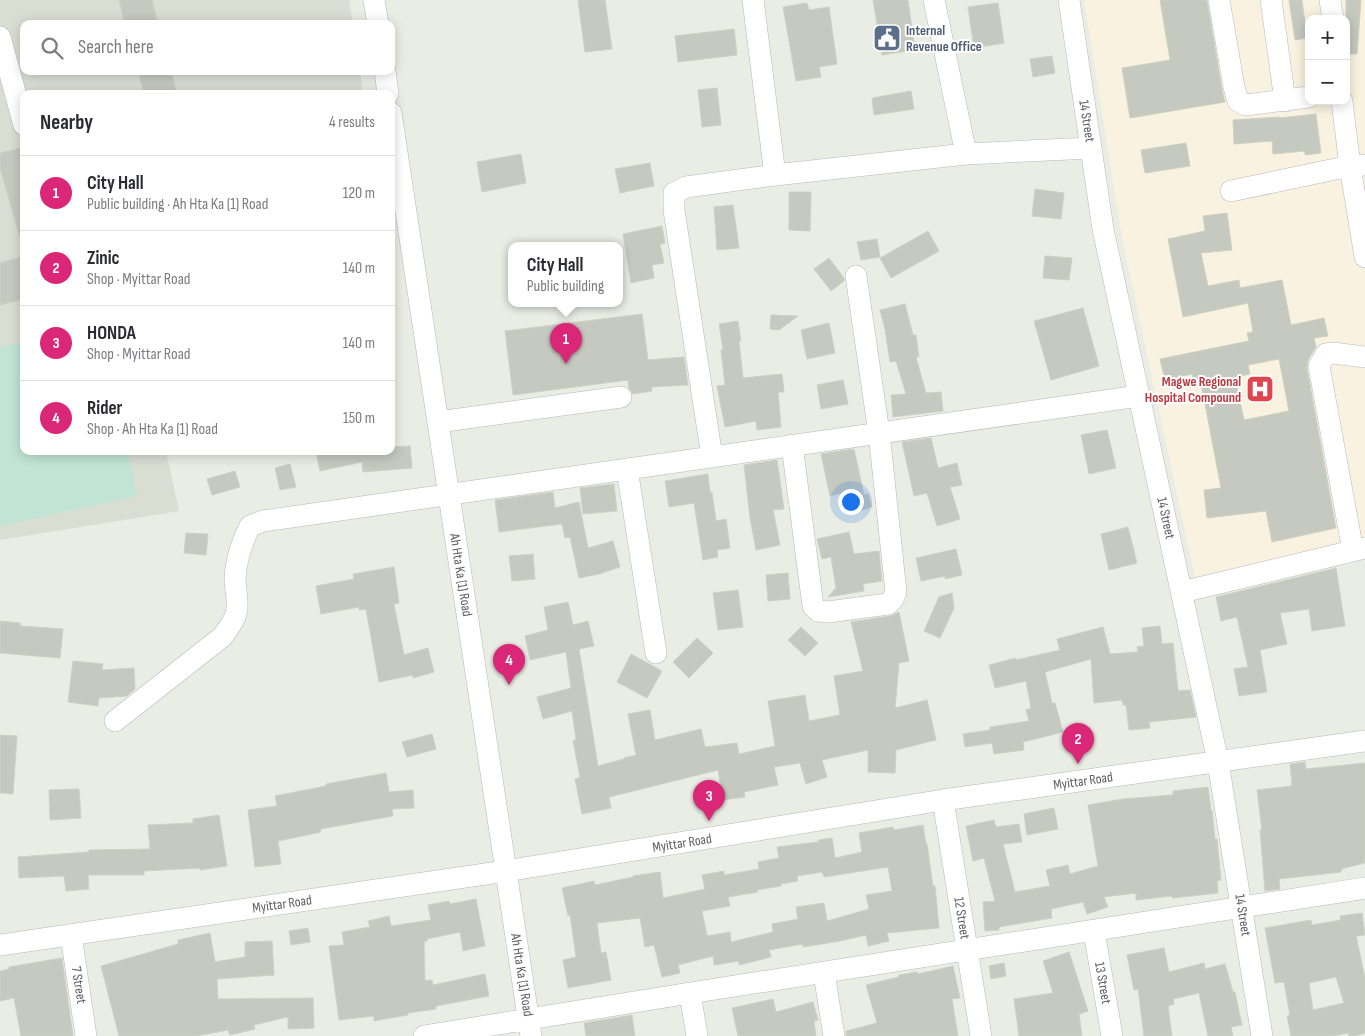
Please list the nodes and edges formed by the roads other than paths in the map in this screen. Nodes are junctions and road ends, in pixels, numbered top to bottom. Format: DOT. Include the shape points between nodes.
graph roads {
  1 [pos="374,0"];
  2 [pos="753,0"];
  3 [pos="934,0"];
  4 [pos="1069,0"];
  5 [pos="1219,0"];
  6 [pos="1271,0"];
  7 [pos="1330,0"];
  8 [pos="1332,15"];
  9 [pos="377,20"];
  10 [pos="0,37"];
  11 [pos="386,75"];
  12 [pos="387,90"];
  13 [pos="1305,98"];
  14 [pos="1285,101"];
  15 [pos="1343,105"];
  16 [pos="20,110"];
  17 [pos="395,139"];
  18 [pos="1091,148"];
  19 [pos="966,154"];
  20 [pos="1357,165"];
  21 [pos="776,175"];
  22 [pos="1231,191"];
  23 [pos="1365,257"];
  24 [pos="856,276"];
  25 [pos="1365,356"];
  26 [pos="1139,396"];
  27 [pos="621,397"];
  28 [pos="438,422"];
  29 [pos="879,433"];
  30 [pos="792,446"];
  31 [pos="712,457"];
  32 [pos="627,469"];
  33 [pos="449,495"];
  34 [pos="1359,550"];
  35 [pos="1182,592"];
  36 [pos="656,654"];
  37 [pos="115,720"];
  38 [pos="1365,740"];
  39 [pos="1218,762"];
  40 [pos="943,800"];
  41 [pos="506,871"];
  42 [pos="1365,888"];
  43 [pos="1242,908"];
  44 [pos="1094,931"];
  45 [pos="71,935"];
  46 [pos="0,945"];
  47 [pos="968,950"];
  48 [pos="824,972"];
  49 [pos="690,993"];
  50 [pos="530,1028"];
  51 [pos="86,1036"];
  52 [pos="424,1036"];
  53 [pos="697,1036"];
  54 [pos="834,1036"];
  55 [pos="981,1036"];
  56 [pos="1112,1036"];
  57 [pos="1262,1036"];
  1 -- 9 [label="street"];
  2 -- 21 [label="street"];
  3 -- 19 [label="street"];
  4 -- 18 [label="street, 14 Street"];
  5 -- 14 [label="street" via="1238,101 1246,105"];
  6 -- 14 [label="street"];
  7 -- 8 [label="street"];
  10 -- 16 [label="street"];
  11 -- 12 [label="street"];
  13 -- 14 [label="street"];
  15 -- 20 [label="street"];
  17 -- 28 [label="street, Ah Hta Ka (1) Road"];
  18 -- 19 [label="street"];
  18 -- 26 [label="street, 14 Street" via="1103,228"];
  19 -- 21 [label="street"];
  20 -- 22 [label="street"];
  20 -- 23 [label="street"];
  21 -- 31 [label="street" via="686,187 674,193"];
  24 -- 29 [label="street"];
  25 -- 34 [label="street" via="1326,354 1319,366"];
  26 -- 29 [label="street"];
  26 -- 35 [label="street, 14 Street"];
  27 -- 28 [label="street"];
  28 -- 33 [label="street, Ah Hta Ka (1) Road"];
  29 -- 30 [label="street"];
  29 -- 30 [label="street" via="896,592 888,604 828,612 818,611 813,606"];
  30 -- 31 [label="street"];
  31 -- 32 [label="street"];
  32 -- 33 [label="street"];
  32 -- 36 [label="street"];
  33 -- 37 [label="street" via="263,521 250,526 238,557 235,580 237,612 222,637"];
  33 -- 41 [label="street, Ah Hta Ka (1) Road"];
  34 -- 35 [label="street"];
  35 -- 39 [label="street, 14 Street"];
  38 -- 39 [label="street, Myittar Road"];
  39 -- 40 [label="street, Myittar Road"];
  39 -- 43 [label="street, 14 Street"];
  40 -- 41 [label="street, Myittar Road"];
  40 -- 47 [label="street, 12 Street"];
  41 -- 45 [label="street, Myittar Road"];
  41 -- 50 [label="street, Ah Hta Ka (1) Road"];
  42 -- 43 [label="street"];
  43 -- 44 [label="street"];
  43 -- 57 [label="street, 14 Street"];
  44 -- 47 [label="street"];
  44 -- 56 [label="street, 13 Street"];
  45 -- 46 [label="street, Myittar Road"];
  45 -- 51 [label="street, 7 Street"];
  47 -- 48 [label="street"];
  47 -- 55 [label="street, 12 Street"];
  48 -- 49 [label="street"];
  48 -- 54 [label="street"];
  49 -- 50 [label="street"];
  49 -- 53 [label="street"];
  50 -- 52 [label="street"];
}
